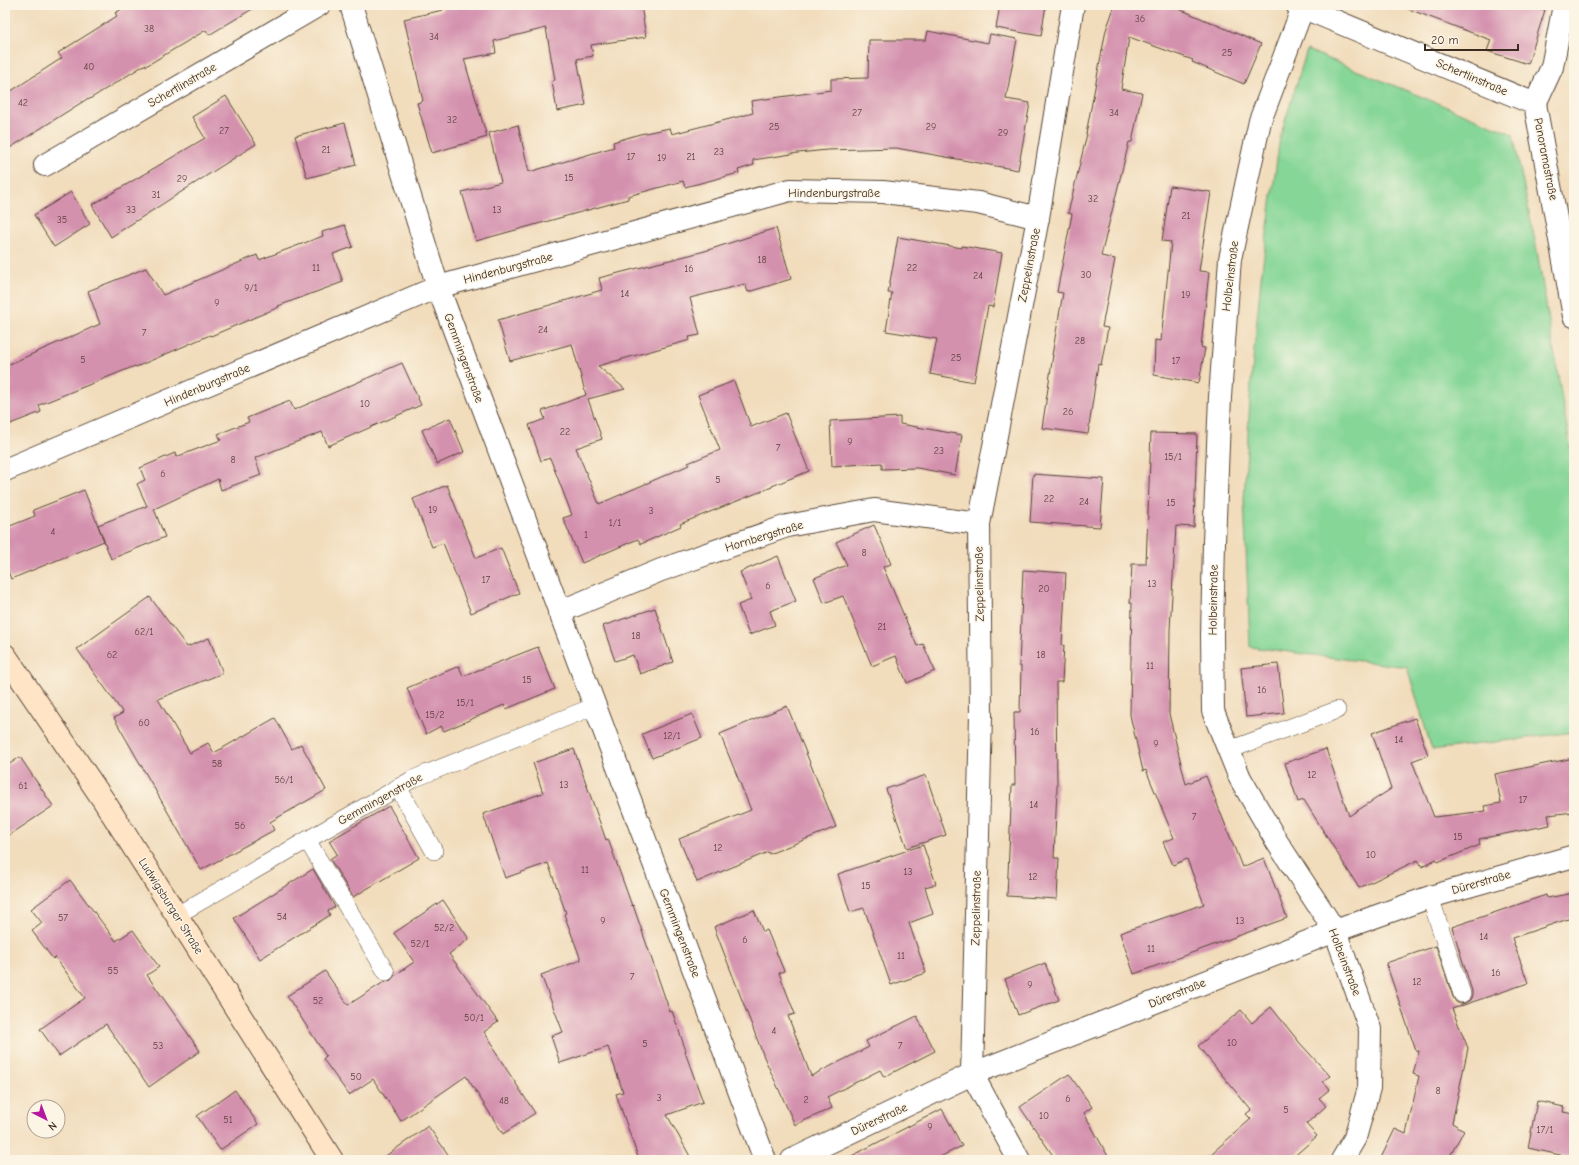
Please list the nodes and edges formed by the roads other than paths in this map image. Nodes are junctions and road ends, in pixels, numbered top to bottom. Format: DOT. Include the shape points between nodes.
graph roads {
  1 [pos="319,5"];
  2 [pos="351,5"];
  3 [pos="1073,5"];
  4 [pos="1564,5"];
  5 [pos="1300,6"];
  6 [pos="1536,104"];
  7 [pos="45,165"];
  8 [pos="1038,218"];
  9 [pos="438,287"];
  10 [pos="1574,316"];
  11 [pos="5,470"];
  12 [pos="979,524"];
  13 [pos="559,612"];
  14 [pos="5,655"];
  15 [pos="595,706"];
  16 [pos="1337,710"];
  17 [pos="1229,750"];
  18 [pos="398,787"];
  19 [pos="307,840"];
  20 [pos="434,851"];
  21 [pos="1574,856"];
  22 [pos="1430,897"];
  23 [pos="177,915"];
  24 [pos="1335,931"];
  25 [pos="386,972"];
  26 [pos="1462,994"];
  27 [pos="972,1074"];
  28 [pos="332,1160"];
  29 [pos="765,1160"];
  30 [pos="792,1160"];
  31 [pos="1019,1160"];
  32 [pos="1342,1160"];
  1 -- 7 [label="street, Schertlinstraße"];
  2 -- 9 [label="street, Gemmingenstraße"];
  3 -- 8 [label="street, Zeppelinstraße"];
  4 -- 6 [label="street, Panoramastraße" via="1552,67"];
  5 -- 6 [label="street, Schertlinstraße"];
  5 -- 17 [label="street, Holbeinstraße" via="1260,121 1230,259 1220,397 1212,635 1213,710"];
  6 -- 10 [label="street, Panoramastraße"];
  8 -- 9 [label="street, Hindenburgstraße" via="978,203 883,192 790,190"];
  8 -- 12 [label="street, Zeppelinstraße"];
  9 -- 11 [label="street, Hindenburgstraße"];
  9 -- 13 [label="street, Gemmingenstraße"];
  12 -- 13 [label="street, Hornbergstraße" via="874,510 787,526 661,570"];
  12 -- 27 [label="street, Zeppelinstraße" via="981,715"];
  13 -- 15 [label="street, Gemmingenstraße"];
  14 -- 23 [label="main road, Ludwigsburger Straße" via="104,801"];
  15 -- 18 [label="lane, Gemmingenstraße"];
  15 -- 29 [label="street, Gemmingenstraße"];
  16 -- 17 [label="lane"];
  17 -- 24 [label="street, Holbeinstraße" via="1240,778 1276,842"];
  18 -- 19 [label="lane, Gemmingenstraße"];
  18 -- 20 [label="lane"];
  19 -- 23 [label="lane, Gemmingenstraße"];
  19 -- 25 [label="lane"];
  21 -- 22 [label="street, Dürerstraße"];
  22 -- 24 [label="street, Dürerstraße"];
  22 -- 26 [label="lane"];
  23 -- 28 [label="main road, Ludwigsburger Straße"];
  24 -- 27 [label="street, Dürerstraße"];
  24 -- 32 [label="street, Holbeinstraße" via="1370,1029 1368,1088 1355,1138"];
  27 -- 30 [label="street, Dürerstraße"];
  27 -- 31 [label="street"];
}
